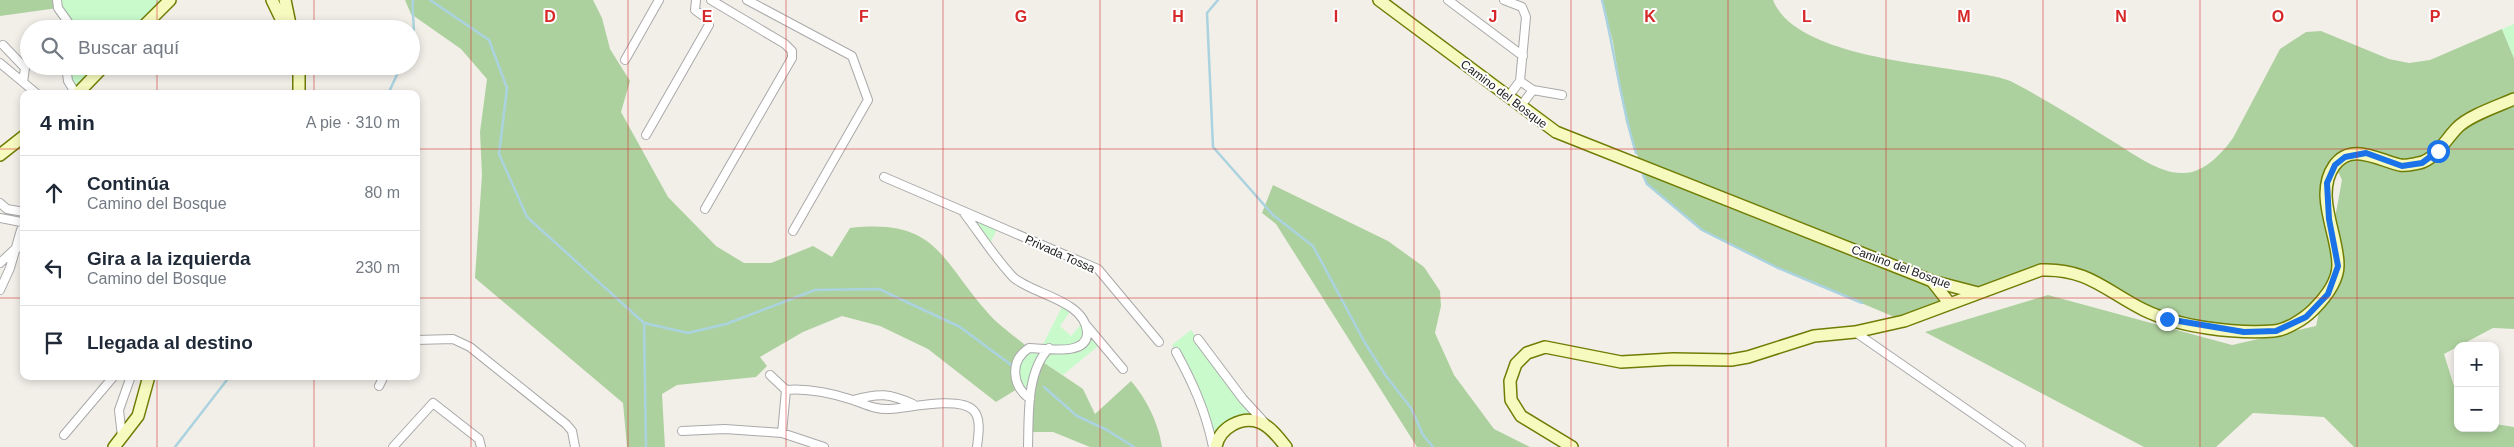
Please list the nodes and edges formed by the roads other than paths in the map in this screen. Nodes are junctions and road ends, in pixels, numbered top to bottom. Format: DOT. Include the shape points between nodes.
graph roads {
  1 [pos="57,0"];
  2 [pos="170,0"];
  3 [pos="272,0"];
  4 [pos="285,0"];
  5 [pos="659,0"];
  6 [pos="696,0"];
  7 [pos="711,0"];
  8 [pos="747,0"];
  9 [pos="1379,0"];
  10 [pos="1448,0"];
  11 [pos="1504,0"];
  12 [pos="66,20"];
  13 [pos="150,20"];
  14 [pos="282,20"];
  15 [pos="288,20"];
  16 [pos="3,45"];
  17 [pos="1523,56"];
  18 [pos="625,60"];
  19 [pos="0,63"];
  20 [pos="20,63"];
  21 [pos="24,75"];
  22 [pos="67,75"];
  23 [pos="95,75"];
  24 [pos="300,75"];
  25 [pos="1520,80"];
  26 [pos="23,82"];
  27 [pos="32,90"];
  28 [pos="74,90"];
  29 [pos="80,90"];
  30 [pos="300,90"];
  31 [pos="1533,90"];
  32 [pos="1562,95"];
  33 [pos="1508,97"];
  34 [pos="2514,99"];
  35 [pos="1520,107"];
  36 [pos="646,135"];
  37 [pos="20,139"];
  38 [pos="0,155"];
  39 [pos="884,177"];
  40 [pos="0,203"];
  41 [pos="705,208"];
  42 [pos="20,211"];
  43 [pos="962,212"];
  44 [pos="0,218"];
  45 [pos="20,225"];
  46 [pos="793,231"];
  47 [pos="20,232"];
  48 [pos="20,247"];
  49 [pos="14,250"];
  50 [pos="0,263"];
  51 [pos="1932,281"];
  52 [pos="0,290"];
  53 [pos="1978,292"];
  54 [pos="1950,304"];
  55 [pos="1087,326"];
  56 [pos="1855,332"];
  57 [pos="1198,339"];
  58 [pos="420,340"];
  59 [pos="1159,342"];
  60 [pos="1049,348"];
  61 [pos="1176,352"];
  62 [pos="1123,369"];
  63 [pos="770,375"];
  64 [pos="111,380"];
  65 [pos="130,380"];
  66 [pos="148,380"];
  67 [pos="382,380"];
  68 [pos="379,386"];
  69 [pos="786,390"];
  70 [pos="1030,398"];
  71 [pos="853,400"];
  72 [pos="913,404"];
  73 [pos="682,431"];
  74 [pos="1274,432"];
  75 [pos="782,434"];
  76 [pos="64,435"];
  77 [pos="122,437"];
  78 [pos="114,447"];
  79 [pos="393,447"];
  80 [pos="480,447"];
  81 [pos="575,447"];
  82 [pos="824,447"];
  83 [pos="977,447"];
  84 [pos="1028,447"];
  85 [pos="1214,447"];
  86 [pos="1286,447"];
  87 [pos="1572,447"];
  88 [pos="2021,447"];
  1 -- 12 [label="street"];
  2 -- 13 [label="street"];
  3 -- 14 [label="street"];
  4 -- 15 [label="street"];
  5 -- 18 [label="street"];
  6 -- 36 [label="street" via="695,10 706,18 709,25"];
  7 -- 41 [label="street" via="785,44 792,50 792,58"];
  8 -- 46 [label="street" via="852,56 868,100"];
  9 -- 33 [label="street, Camino del Bosque"];
  10 -- 17 [label="street"];
  11 -- 17 [label="street" via="1522,7 1526,17"];
  16 -- 20 [label="street"];
  17 -- 25 [label="street"];
  19 -- 26 [label="street"];
  21 -- 26 [label="street"];
  22 -- 28 [label="street"];
  23 -- 29 [label="street"];
  24 -- 30 [label="street"];
  25 -- 31 [label="street"];
  25 -- 33 [label="street"];
  26 -- 27 [label="street"];
  31 -- 32 [label="street"];
  31 -- 35 [label="street"];
  33 -- 35 [label="street, Camino del Bosque"];
  34 -- 53 [label="street" via="2458,126 2438,151 2422,163 2402,166 2366,153 2345,157 2335,165 2327,183 2329,219 2338,266 2328,294 2306,317 2276,331 2244,332 2167,319 2075,272 2060,269 2041,270"];
  35 -- 51 [label="street, Camino del Bosque" via="1563,135"];
  37 -- 38 [label="street"];
  39 -- 43 [label="street, Privada Tossa"];
  40 -- 42 [label="street" via="7,209"];
  43 -- 55 [label="street, Privada Tossa" via="1014,278 1067,304"];
  43 -- 59 [label="street, Privada Tossa" via="1098,269"];
  44 -- 45 [label="street"];
  47 -- 49 [label="street"];
  48 -- 49 [label="street"];
  49 -- 50 [label="street"];
  49 -- 52 [label="street"];
  51 -- 53 [label="street, Camino del Bosque"];
  51 -- 54 [label="street"];
  53 -- 54 [label="street"];
  54 -- 56 [label="street" via="1904,321"];
  55 -- 60 [label="street" via="1088,336 1084,344 1076,348"];
  55 -- 62 [label="street, Privada Tossa"];
  56 -- 87 [label="street" via="1814,336 1748,358 1731,360 1621,362 1545,347 1527,352 1516,364 1510,381 1512,400 1521,416"];
  56 -- 88 [label="street"];
  57 -- 74 [label="street" via="1243,399"];
  58 -- 81 [label="street" via="453,339 470,346 566,424 572,431"];
  60 -- 70 [label="street" via="1040,360"];
  60 -- 70 [label="street" via="1029,348 1017,361 1015,378 1019,388"];
  61 -- 85 [label="street" via="1195,387"];
  63 -- 69 [label="street"];
  64 -- 76 [label="street"];
  65 -- 77 [label="street" via="119,410"];
  66 -- 77 [label="street" via="138,416"];
  67 -- 68 [label="street"];
  69 -- 71 [label="street" via="806,388"];
  69 -- 75 [label="street"];
  70 -- 84 [label="street"];
  71 -- 72 [label="street" via="874,409"];
  71 -- 72 [label="street" via="874,394 893,395"];
  72 -- 83 [label="street" via="962,404 973,410 978,419"];
  73 -- 75 [label="street" via="725,429"];
  74 -- 85 [label="street" via="1260,422 1243,420 1227,427"];
  74 -- 86 [label="street"];
  75 -- 82 [label="street"];
  77 -- 78 [label="street"];
  79 -- 80 [label="street" via="433,403 479,439"];
}
